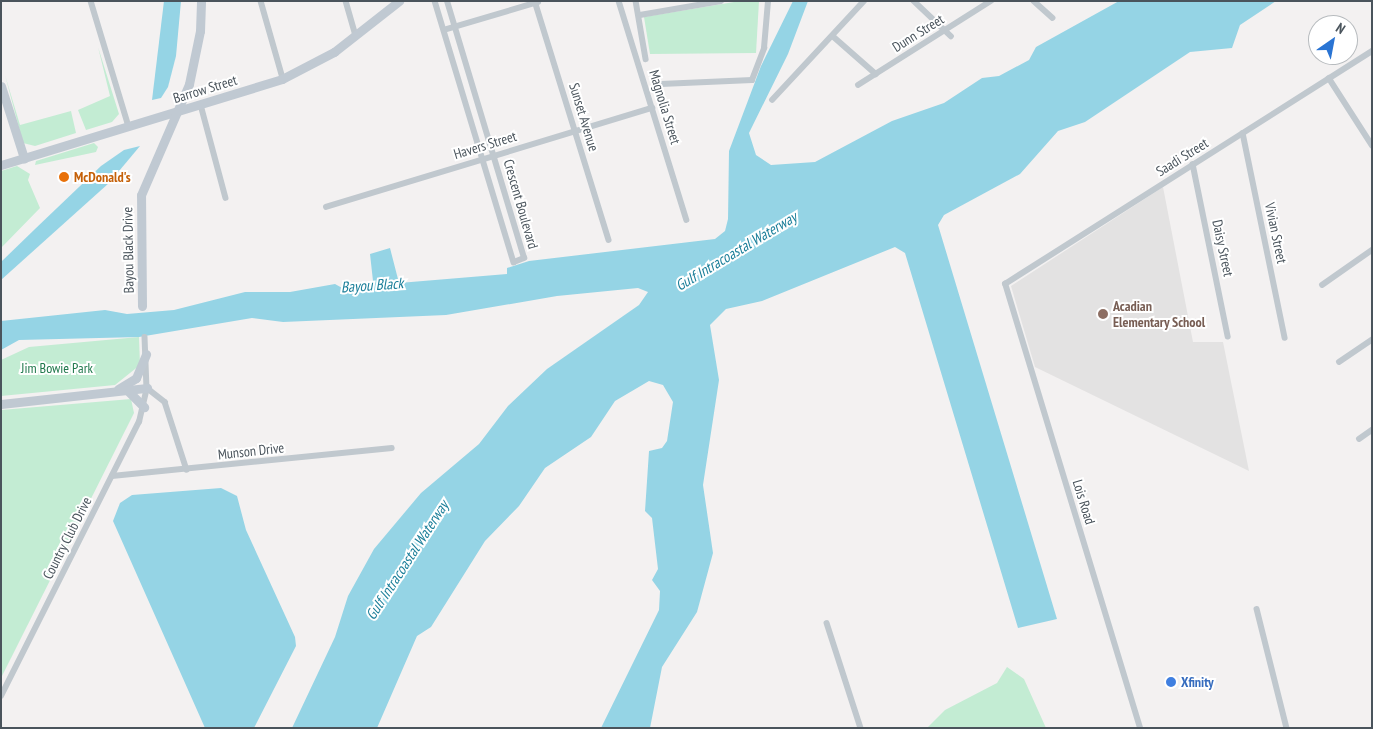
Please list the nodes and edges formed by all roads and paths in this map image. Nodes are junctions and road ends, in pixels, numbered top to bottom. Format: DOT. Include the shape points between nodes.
graph roads {
  1 [pos="90,1"];
  2 [pos="201,1"];
  3 [pos="261,1"];
  4 [pos="346,1"];
  5 [pos="399,1"];
  6 [pos="435,1"];
  7 [pos="446,1"];
  8 [pos="619,1"];
  9 [pos="636,1"];
  10 [pos="721,1"];
  11 [pos="768,1"];
  12 [pos="864,1"];
  13 [pos="914,1"];
  14 [pos="991,1"];
  15 [pos="1034,1"];
  16 [pos="537,2"];
  17 [pos="640,15"];
  18 [pos="1053,18"];
  19 [pos="454,27"];
  20 [pos="947,29"];
  21 [pos="444,30"];
  22 [pos="356,36"];
  23 [pos="951,36"];
  24 [pos="834,37"];
  25 [pos="1372,51"];
  26 [pos="646,60"];
  27 [pos="876,74"];
  28 [pos="283,78"];
  29 [pos="1329,78"];
  30 [pos="661,84"];
  31 [pos="858,85"];
  32 [pos="1,86"];
  33 [pos="772,100"];
  34 [pos="201,105"];
  35 [pos="652,108"];
  36 [pos="178,112"];
  37 [pos="129,127"];
  38 [pos="575,131"];
  39 [pos="1243,133"];
  40 [pos="1372,145"];
  41 [pos="494,156"];
  42 [pos="24,158"];
  43 [pos="484,159"];
  44 [pos="1193,164"];
  45 [pos="1,165"];
  46 [pos="226,198"];
  47 [pos="326,207"];
  48 [pos="687,220"];
  49 [pos="609,240"];
  50 [pos="1372,250"];
  51 [pos="1005,284"];
  52 [pos="1322,285"];
  53 [pos="142,306"];
  54 [pos="1228,336"];
  55 [pos="145,337"];
  56 [pos="1285,338"];
  57 [pos="1372,340"];
  58 [pos="146,354"];
  59 [pos="1340,362"];
  60 [pos="147,388"];
  61 [pos="128,391"];
  62 [pos="105,394"];
  63 [pos="1,404"];
  64 [pos="144,406"];
  65 [pos="1372,430"];
  66 [pos="1359,439"];
  67 [pos="392,448"];
  68 [pos="187,470"];
  69 [pos="112,476"];
  70 [pos="1256,609"];
  71 [pos="827,623"];
  72 [pos="1,696"];
  73 [pos="862,728"];
  74 [pos="1140,728"];
  75 [pos="1287,728"];
  1 -- 37 [label="street"];
  2 -- 36 [label="main road, Bayou Black Drive" via="199,37"];
  3 -- 28 [label="street"];
  4 -- 22 [label="street"];
  5 -- 22 [label="main road, Barrow Street"];
  6 -- 21 [label="street, Crescent Boulevard"];
  7 -- 19 [label="street, Crescent Boulevard"];
  8 -- 35 [label="street, Magnolia Street"];
  9 -- 17 [label="street"];
  10 -- 17 [label="street"];
  11 -- 30 [label="street" via="764,48 748,83"];
  12 -- 24 [label="street"];
  13 -- 20 [label="street"];
  14 -- 20 [label="street, Dunn Street"];
  15 -- 18 [label="street"];
  16 -- 19 [label="street"];
  16 -- 38 [label="street, Sunset Avenue"];
  17 -- 26 [label="street"];
  19 -- 21 [label="street"];
  19 -- 41 [label="street, Crescent Boulevard"];
  20 -- 23 [label="street"];
  20 -- 27 [label="street, Dunn Street"];
  21 -- 43 [label="street, Crescent Boulevard"];
  22 -- 28 [label="main road, Barrow Street"];
  24 -- 27 [label="street"];
  24 -- 33 [label="street"];
  25 -- 29 [label="street, Saadi Street"];
  27 -- 31 [label="street, Dunn Street"];
  28 -- 34 [label="main road, Barrow Street"];
  29 -- 39 [label="street, Saadi Street"];
  29 -- 40 [label="street"];
  32 -- 42 [label="main road"];
  34 -- 36 [label="main road, Barrow Street"];
  34 -- 46 [label="street"];
  35 -- 38 [label="street, Havers Street"];
  35 -- 48 [label="street, Magnolia Street"];
  36 -- 37 [label="main road, Barrow Street"];
  36 -- 53 [label="main road, Bayou Black Drive" via="141,195"];
  37 -- 42 [label="main road, Barrow Street"];
  38 -- 41 [label="street, Havers Street"];
  38 -- 49 [label="street, Sunset Avenue"];
  39 -- 44 [label="street, Saadi Street"];
  39 -- 56 [label="street, Vivian Street"];
  41 -- 43 [label="street, Havers Street"];
  41 -- 43 [label="street, Crescent Boulevard" via="524,258 514,262"];
  42 -- 45 [label="main road, Barrow Street"];
  43 -- 47 [label="street, Havers Street"];
  44 -- 51 [label="street, Saadi Street"];
  44 -- 54 [label="street, Daisy Street"];
  50 -- 52 [label="street"];
  51 -- 74 [label="street, Lois Road"];
  55 -- 58 [label="street, Country Club Drive"];
  57 -- 59 [label="street"];
  58 -- 60 [label="street, Country Club Drive"];
  58 -- 62 [label="main road" via="129,385"];
  60 -- 61 [label="main road"];
  60 -- 64 [label="street, Country Club Drive"];
  60 -- 68 [label="street" via="169,409"];
  61 -- 62 [label="main road"];
  61 -- 64 [label="main road"];
  62 -- 63 [label="main road"];
  64 -- 69 [label="street, Country Club Drive"];
  65 -- 66 [label="street"];
  67 -- 68 [label="street, Munson Drive"];
  68 -- 69 [label="street, Munson Drive"];
  69 -- 72 [label="street, Country Club Drive"];
  70 -- 75 [label="street"];
  71 -- 73 [label="street"];
}
